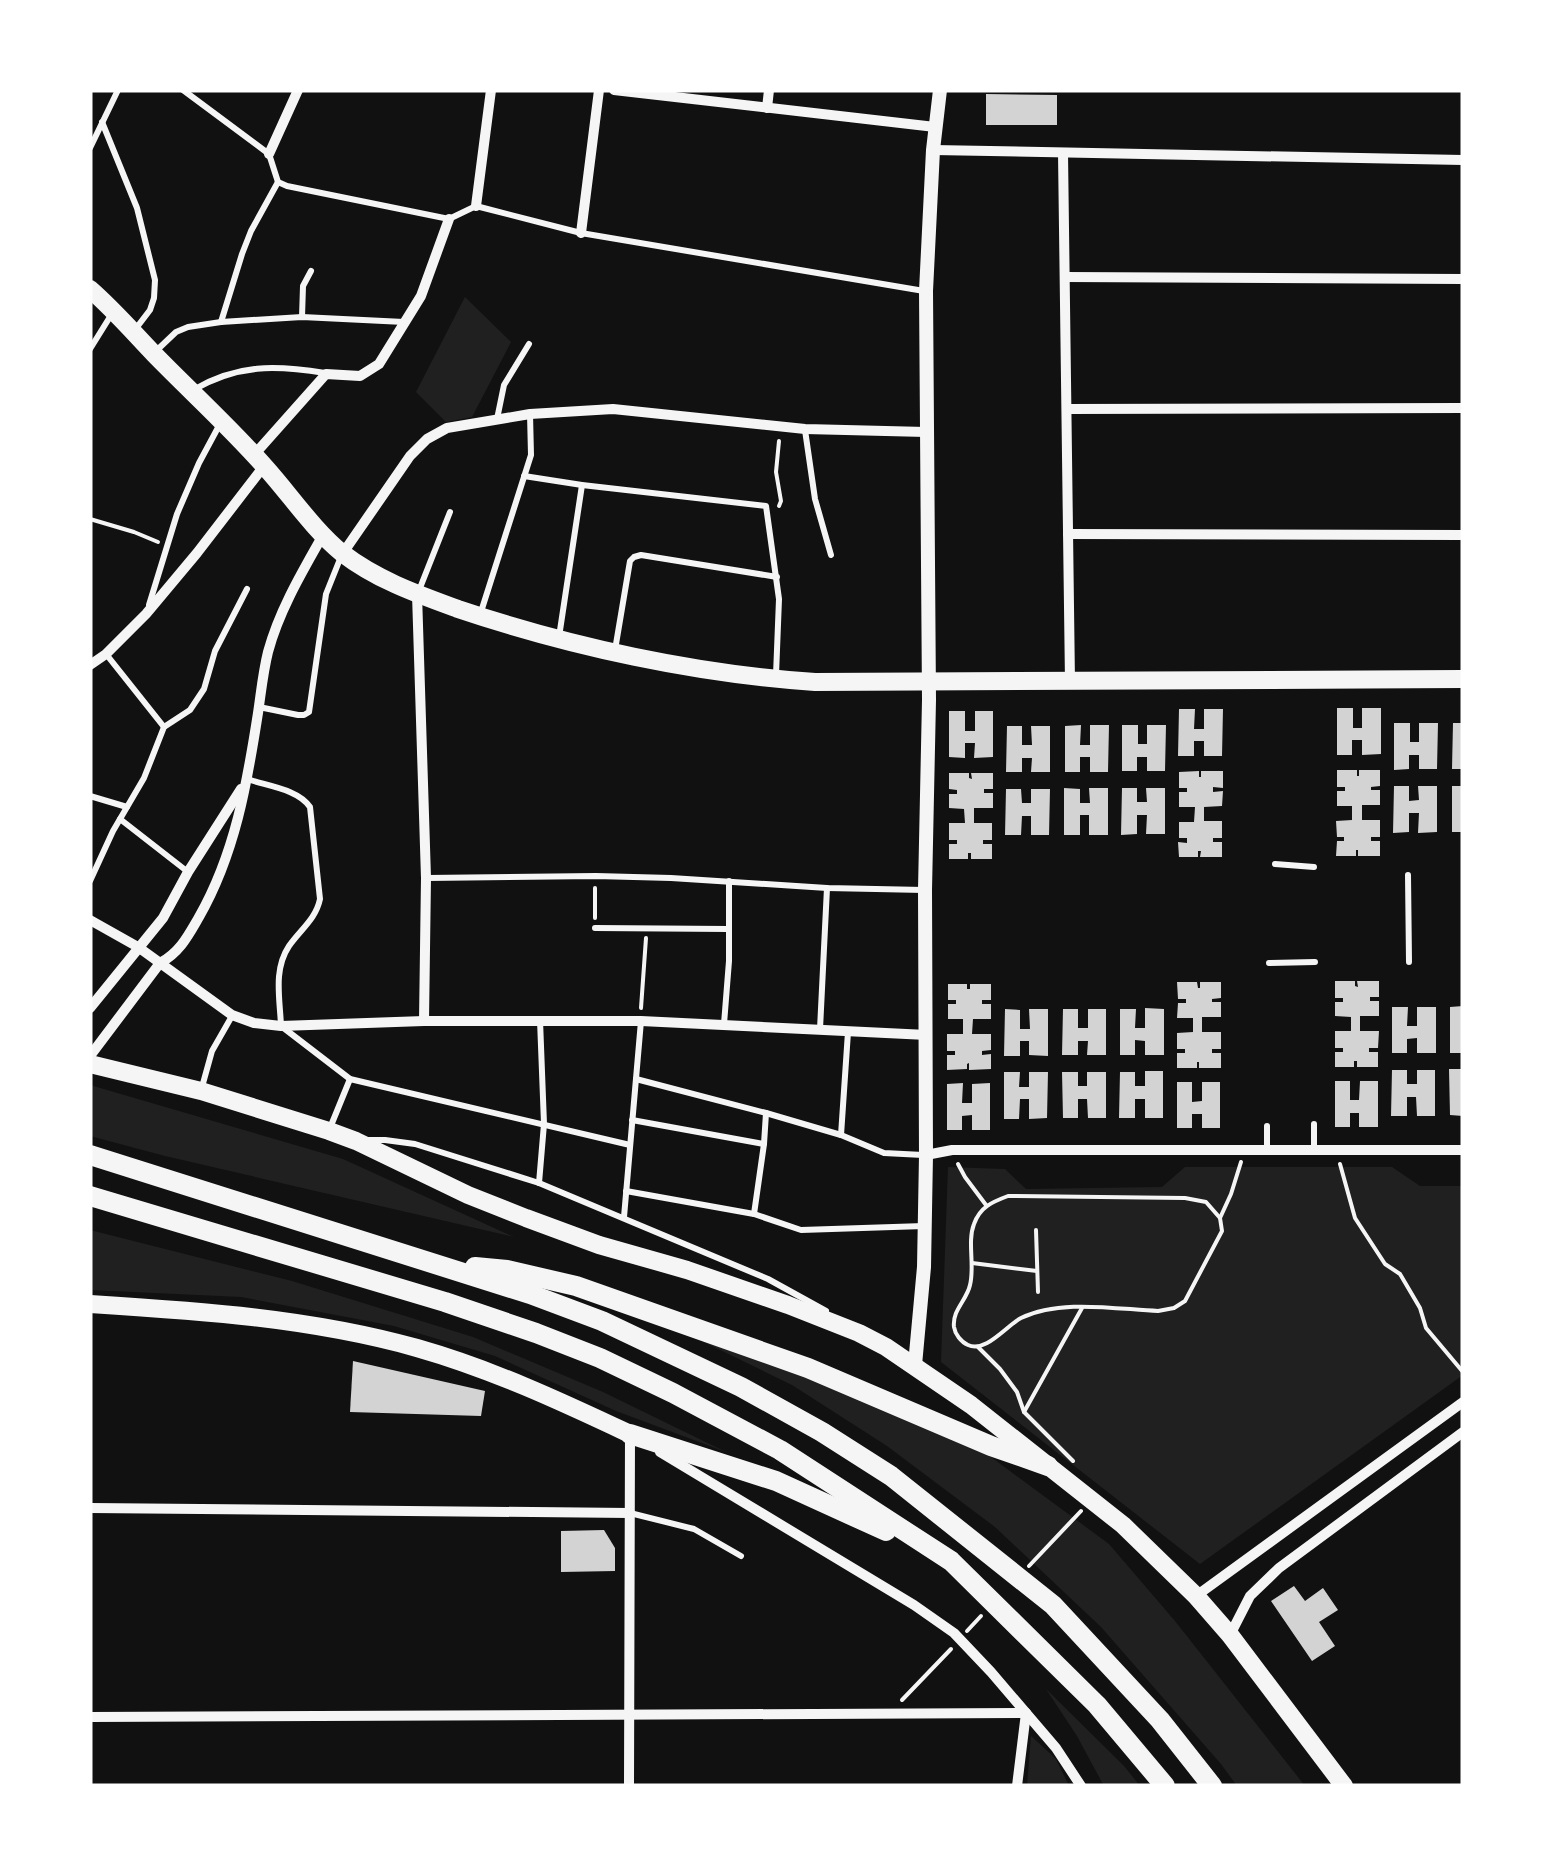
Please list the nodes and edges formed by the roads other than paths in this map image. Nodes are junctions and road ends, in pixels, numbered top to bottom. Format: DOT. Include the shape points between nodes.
graph roads {
  1 [pos="118,90"];
  2 [pos="183,90"];
  3 [pos="298,90"];
  4 [pos="491,90"];
  5 [pos="599,90"];
  6 [pos="614,90"];
  7 [pos="769,90"];
  8 [pos="940,90"];
  9 [pos="767,108"];
  10 [pos="102,122"];
  11 [pos="935,127"];
  12 [pos="90,148"];
  13 [pos="933,150"];
  14 [pos="1063,153"];
  15 [pos="268,154"];
  16 [pos="1463,160"];
  17 [pos="278,182"];
  18 [pos="476,206"];
  19 [pos="449,219"];
  20 [pos="581,233"];
  21 [pos="310,271"];
  22 [pos="1065,278"];
  23 [pos="1463,280"];
  24 [pos="90,289"];
  25 [pos="926,291"];
  26 [pos="114,311"];
  27 [pos="302,317"];
  28 [pos="221,322"];
  29 [pos="405,322"];
  30 [pos="133,332"];
  31 [pos="529,344"];
  32 [pos="90,349"];
  33 [pos="154,354"];
  34 [pos="326,374"];
  35 [pos="191,391"];
  36 [pos="1066,408"];
  37 [pos="1463,408"];
  38 [pos="530,414"];
  39 [pos="497,418"];
  40 [pos="222,421"];
  41 [pos="805,429"];
  42 [pos="926,432"];
  43 [pos="259,460"];
  44 [pos="524,476"];
  45 [pos="582,485"];
  46 [pos="450,512"];
  47 [pos="1068,534"];
  48 [pos="323,535"];
  49 [pos="1463,535"];
  50 [pos="343,553"];
  51 [pos="831,555"];
  52 [pos="778,577"];
  53 [pos="248,589"];
  54 [pos="417,594"];
  55 [pos="146,614"];
  56 [pos="479,616"];
  57 [pos="558,638"];
  58 [pos="615,651"];
  59 [pos="106,654"];
  60 [pos="90,666"];
  61 [pos="776,679"];
  62 [pos="1463,679"];
  63 [pos="929,682"];
  64 [pos="1070,682"];
  65 [pos="259,707"];
  66 [pos="164,727"];
  67 [pos="247,780"];
  68 [pos="90,796"];
  69 [pos="128,807"];
  70 [pos="120,819"];
  71 [pos="1275,864"];
  72 [pos="1314,867"];
  73 [pos="188,872"];
  74 [pos="1408,876"];
  75 [pos="426,878"];
  76 [pos="90,881"];
  77 [pos="729,881"];
  78 [pos="827,888"];
  79 [pos="926,890"];
  80 [pos="90,920"];
  81 [pos="595,928"];
  82 [pos="728,929"];
  83 [pos="138,946"];
  84 [pos="1315,962"];
  85 [pos="1409,962"];
  86 [pos="160,963"];
  87 [pos="1269,963"];
  88 [pos="90,1008"];
  89 [pos="232,1015"];
  90 [pos="540,1020"];
  91 [pos="640,1020"];
  92 [pos="424,1021"];
  93 [pos="724,1024"];
  94 [pos="282,1026"];
  95 [pos="820,1030"];
  96 [pos="848,1032"];
  97 [pos="928,1036"];
  98 [pos="90,1060"];
  99 [pos="350,1078"];
  100 [pos="636,1079"];
  101 [pos="201,1090"];
  102 [pos="766,1112"];
  103 [pos="632,1120"];
  104 [pos="544,1124"];
  105 [pos="1314,1124"];
  106 [pos="1267,1126"];
  107 [pos="329,1131"];
  108 [pos="840,1135"];
  109 [pos="356,1141"];
  110 [pos="764,1144"];
  111 [pos="630,1145"];
  112 [pos="1267,1150"];
  113 [pos="1314,1150"];
  114 [pos="1463,1150"];
  115 [pos="926,1155"];
  116 [pos="90,1156"];
  117 [pos="539,1183"];
  118 [pos="626,1191"];
  119 [pos="90,1196"];
  120 [pos="754,1214"];
  121 [pos="624,1217"];
  122 [pos="925,1226"];
  123 [pos="438,1263"];
  124 [pos="90,1304"];
  125 [pos="858,1333"];
  126 [pos="914,1364"];
  127 [pos="1463,1402"];
  128 [pos="1463,1432"];
  129 [pos="630,1434"];
  130 [pos="1048,1466"];
  131 [pos="90,1508"];
  132 [pos="630,1514"];
  133 [pos="1264,1547"];
  134 [pos="741,1556"];
  135 [pos="951,1560"];
  136 [pos="1279,1568"];
  137 [pos="1196,1596"];
  138 [pos="1230,1634"];
  139 [pos="1026,1713"];
  140 [pos="630,1715"];
  141 [pos="90,1716"];
  142 [pos="630,1786"];
  143 [pos="1017,1786"];
  144 [pos="1081,1786"];
  145 [pos="1165,1786"];
  146 [pos="1212,1786"];
  147 [pos="1344,1786"];
  1 -- 10 [label="lane"];
  2 -- 15 [label="lane"];
  3 -- 15 [label="street"];
  4 -- 18 [label="street"];
  5 -- 20 [label="street"];
  6 -- 9 [label="street"];
  7 -- 9 [label="street"];
  8 -- 11 [label="street"];
  9 -- 11 [label="street"];
  10 -- 12 [label="lane"];
  10 -- 30 [label="lane" via="138,208 156,280 150,310"];
  11 -- 13 [label="street"];
  13 -- 14 [label="street"];
  13 -- 25 [label="street"];
  14 -- 16 [label="street"];
  14 -- 22 [label="street"];
  15 -- 17 [label="lane"];
  17 -- 19 [label="lane"];
  17 -- 28 [label="lane" via="251,231"];
  18 -- 19 [label="lane"];
  18 -- 20 [label="lane"];
  19 -- 29 [label="street"];
  20 -- 25 [label="lane"];
  21 -- 27 [label="lane"];
  22 -- 23 [label="street"];
  22 -- 36 [label="street"];
  24 -- 26 [label="main road"];
  25 -- 42 [label="street"];
  26 -- 30 [label="main road"];
  26 -- 32 [label="lane"];
  27 -- 28 [label="lane"];
  27 -- 29 [label="lane"];
  28 -- 33 [label="lane" via="176,332"];
  29 -- 34 [label="street" via="371,371"];
  30 -- 33 [label="main road"];
  31 -- 39 [label="lane" via="504,384"];
  33 -- 35 [label="main road"];
  34 -- 35 [label="lane" via="264,367 214,378"];
  34 -- 43 [label="street"];
  35 -- 40 [label="main road"];
  36 -- 37 [label="street"];
  36 -- 47 [label="street"];
  38 -- 39 [label="street"];
  38 -- 41 [label="street" via="613,409"];
  38 -- 44 [label="lane"];
  39 -- 50 [label="street" via="427,439"];
  40 -- 43 [label="main road"];
  40 -- 55 [label="lane" via="186,491"];
  41 -- 42 [label="street"];
  41 -- 51 [label="lane"];
  42 -- 63 [label="street"];
  43 -- 48 [label="main road"];
  43 -- 55 [label="street" via="197,554"];
  44 -- 45 [label="lane"];
  44 -- 56 [label="lane"];
  45 -- 52 [label="lane" via="766,506"];
  45 -- 57 [label="lane"];
  46 -- 54 [label="lane"];
  47 -- 49 [label="street"];
  47 -- 64 [label="street"];
  48 -- 50 [label="main road"];
  48 -- 65 [label="street" via="274,633"];
  50 -- 54 [label="main road"];
  50 -- 65 [label="lane" via="326,594 309,712"];
  52 -- 58 [label="lane" via="634,557"];
  52 -- 61 [label="lane"];
  53 -- 66 [label="lane" via="204,689 190,710"];
  54 -- 56 [label="main road"];
  54 -- 75 [label="street"];
  55 -- 59 [label="street"];
  56 -- 57 [label="main road"];
  57 -- 58 [label="main road"];
  58 -- 61 [label="main road"];
  59 -- 60 [label="street"];
  59 -- 66 [label="lane"];
  61 -- 63 [label="main road"];
  62 -- 64 [label="main road"];
  63 -- 64 [label="main road"];
  63 -- 79 [label="street"];
  65 -- 67 [label="street"];
  66 -- 69 [label="lane"];
  67 -- 73 [label="street"];
  67 -- 86 [label="street" via="215,887 183,944"];
  67 -- 94 [label="lane" via="296,795 310,807 320,899 278,971"];
  68 -- 69 [label="lane"];
  69 -- 70 [label="lane"];
  70 -- 73 [label="lane"];
  70 -- 76 [label="lane"];
  71 -- 72 [label="lane"];
  73 -- 83 [label="street" via="163,918"];
  74 -- 85 [label="lane"];
  75 -- 77 [label="lane"];
  75 -- 92 [label="street"];
  77 -- 78 [label="lane"];
  77 -- 82 [label="lane"];
  78 -- 79 [label="lane"];
  78 -- 95 [label="lane"];
  79 -- 97 [label="street"];
  80 -- 83 [label="street"];
  81 -- 82 [label="lane"];
  82 -- 93 [label="lane"];
  83 -- 86 [label="street"];
  83 -- 88 [label="street"];
  84 -- 87 [label="lane"];
  86 -- 89 [label="street"];
  86 -- 98 [label="street"];
  89 -- 94 [label="street"];
  89 -- 101 [label="lane"];
  90 -- 91 [label="street"];
  90 -- 92 [label="street"];
  90 -- 104 [label="lane"];
  91 -- 93 [label="street"];
  91 -- 100 [label="lane"];
  92 -- 94 [label="street"];
  93 -- 95 [label="street"];
  94 -- 99 [label="lane"];
  95 -- 96 [label="street"];
  96 -- 97 [label="street"];
  96 -- 108 [label="lane"];
  97 -- 115 [label="street"];
  98 -- 101 [label="main road"];
  99 -- 104 [label="lane"];
  99 -- 107 [label="lane"];
  100 -- 102 [label="lane"];
  100 -- 103 [label="lane"];
  101 -- 107 [label="main road"];
  102 -- 108 [label="lane"];
  102 -- 110 [label="lane"];
  103 -- 110 [label="lane"];
  103 -- 111 [label="lane"];
  104 -- 111 [label="lane"];
  104 -- 117 [label="lane"];
  105 -- 113 [label="lane"];
  106 -- 112 [label="lane"];
  107 -- 109 [label="main road"];
  108 -- 115 [label="lane" via="884,1153"];
  109 -- 117 [label="lane" via="415,1144"];
  109 -- 125 [label="main road" via="526,1218"];
  110 -- 120 [label="lane"];
  111 -- 118 [label="lane"];
  112 -- 113 [label="street"];
  112 -- 115 [label="street"];
  113 -- 114 [label="street"];
  115 -- 122 [label="street"];
  116 -- 123 [label="highway"];
  117 -- 121 [label="lane"];
  118 -- 120 [label="lane"];
  118 -- 121 [label="lane"];
  119 -- 135 [label="highway" via="445,1302 600,1358 780,1450"];
  120 -- 122 [label="lane" via="801,1230"];
  121 -- 125 [label="lane" via="768,1279"];
  122 -- 126 [label="street"];
  123 -- 130 [label="highway" via="576,1286 808,1368"];
  123 -- 146 [label="highway" via="676,1354 891,1476 1053,1605"];
  124 -- 129 [label="main road" via="265,1318 415,1348 498,1374"];
  125 -- 126 [label="main road"];
  126 -- 130 [label="main road"];
  127 -- 133 [label="street"];
  128 -- 136 [label="street"];
  129 -- 132 [label="street"];
  129 -- 135 [label="highway" via="776,1481"];
  129 -- 139 [label="street" via="914,1604 954,1633"];
  130 -- 137 [label="main road" via="1124,1526"];
  131 -- 132 [label="street"];
  132 -- 134 [label="lane" via="694,1529"];
  132 -- 140 [label="street"];
  133 -- 136 [label="street"];
  133 -- 137 [label="street"];
  135 -- 145 [label="highway" via="1097,1705"];
  136 -- 138 [label="street" via="1250,1596"];
  137 -- 138 [label="main road"];
  138 -- 147 [label="main road"];
  139 -- 140 [label="street"];
  139 -- 143 [label="street"];
  139 -- 144 [label="street"];
  140 -- 141 [label="street"];
  140 -- 142 [label="street"];
}
